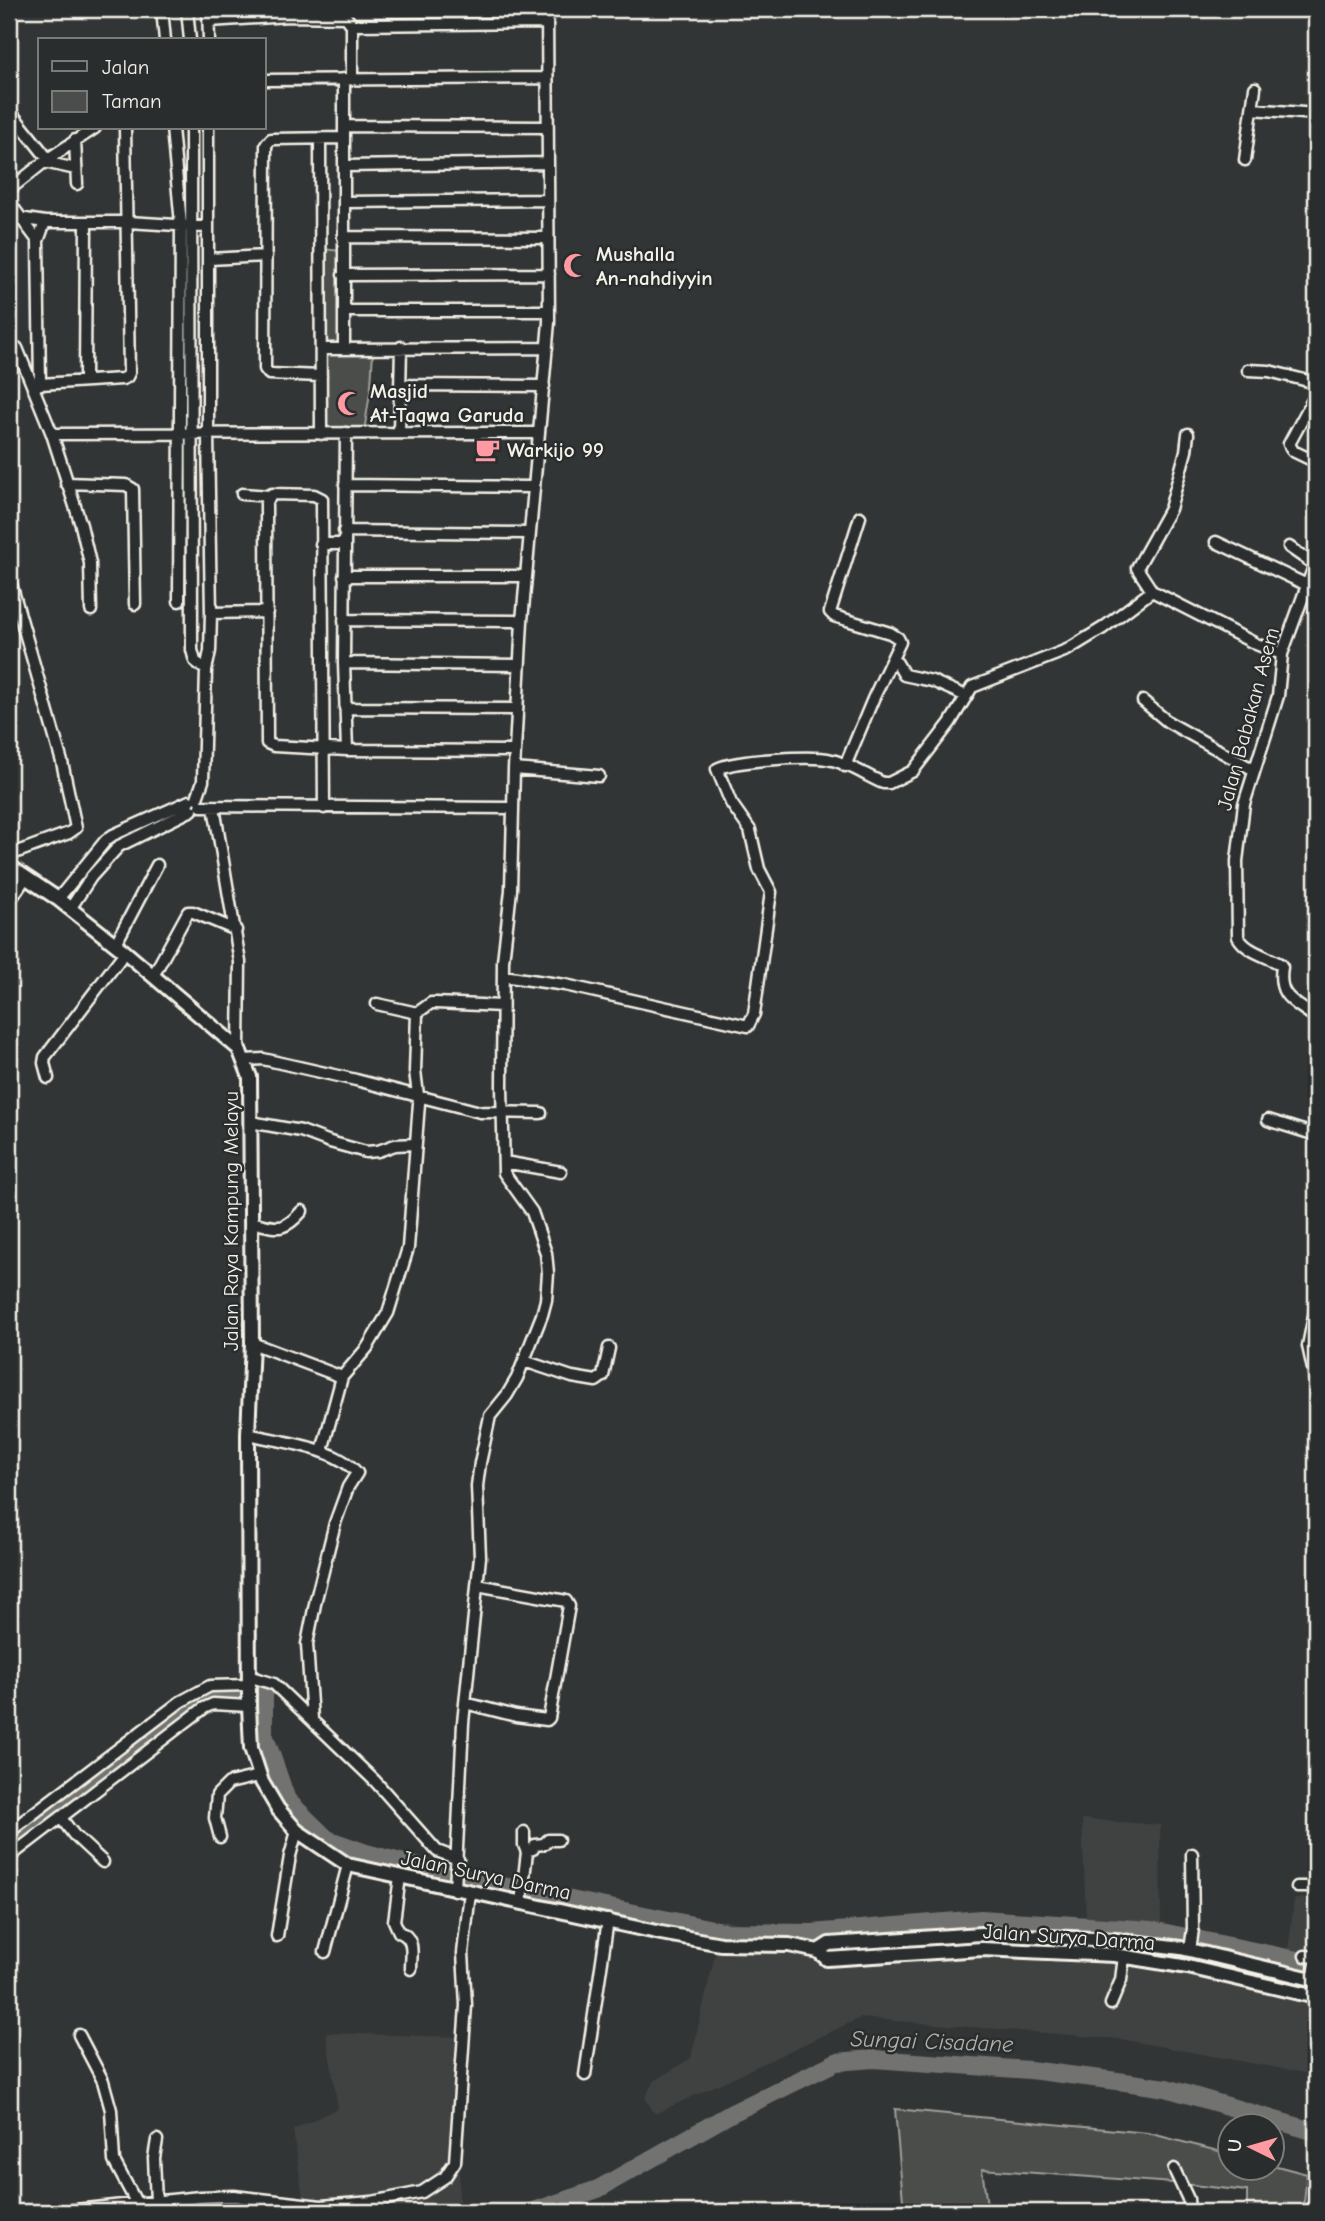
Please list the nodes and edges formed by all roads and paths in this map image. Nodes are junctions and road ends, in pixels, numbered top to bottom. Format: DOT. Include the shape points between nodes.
graph roads {
  1 [pos="162,9"];
  2 [pos="187,9"];
  3 [pos="208,9"];
  4 [pos="547,9"];
  5 [pos="289,12"];
  6 [pos="348,17"];
  7 [pos="209,21"];
  8 [pos="547,23"];
  9 [pos="165,38"];
  10 [pos="190,38"];
  11 [pos="209,38"];
  12 [pos="547,78"];
  13 [pos="348,79"];
  14 [pos="266,80"];
  15 [pos="1255,88"];
  16 [pos="1253,109"];
  17 [pos="9,110"];
  18 [pos="1316,114"];
  19 [pos="344,126"];
  20 [pos="547,127"];
  21 [pos="92,130"];
  22 [pos="125,130"];
  23 [pos="172,130"];
  24 [pos="191,130"];
  25 [pos="208,130"];
  26 [pos="342,138"];
  27 [pos="320,139"];
  28 [pos="75,140"];
  29 [pos="46,160"];
  30 [pos="1245,160"];
  31 [pos="548,163"];
  32 [pos="344,166"];
  33 [pos="76,169"];
  34 [pos="77,184"];
  35 [pos="9,190"];
  36 [pos="548,200"];
  37 [pos="9,202"];
  38 [pos="344,202"];
  39 [pos="19,218"];
  40 [pos="45,222"];
  41 [pos="128,222"];
  42 [pos="86,223"];
  43 [pos="186,224"];
  44 [pos="208,227"];
  45 [pos="344,237"];
  46 [pos="548,238"];
  47 [pos="38,242"];
  48 [pos="266,256"];
  49 [pos="210,259"];
  50 [pos="549,274"];
  51 [pos="344,275"];
  52 [pos="344,311"];
  53 [pos="548,311"];
  54 [pos="401,347"];
  55 [pos="17,348"];
  56 [pos="547,348"];
  57 [pos="321,349"];
  58 [pos="344,349"];
  59 [pos="1248,370"];
  60 [pos="321,376"];
  61 [pos="85,381"];
  62 [pos="1316,383"];
  63 [pos="400,385"];
  64 [pos="36,386"];
  65 [pos="544,386"];
  66 [pos="1316,394"];
  67 [pos="399,432"];
  68 [pos="52,433"];
  69 [pos="346,433"];
  70 [pos="537,433"];
  71 [pos="185,434"];
  72 [pos="321,434"];
  73 [pos="1188,434"];
  74 [pos="208,435"];
  75 [pos="1316,462"];
  76 [pos="66,484"];
  77 [pos="345,485"];
  78 [pos="533,487"];
  79 [pos="243,494"];
  80 [pos="270,496"];
  81 [pos="860,517"];
  82 [pos="344,531"];
  83 [pos="529,533"];
  84 [pos="1216,542"];
  85 [pos="321,544"];
  86 [pos="344,544"];
  87 [pos="1289,547"];
  88 [pos="1316,563"];
  89 [pos="344,576"];
  90 [pos="526,576"];
  91 [pos="9,577"];
  92 [pos="1307,585"];
  93 [pos="1152,591"];
  94 [pos="179,601"];
  95 [pos="135,604"];
  96 [pos="91,610"];
  97 [pos="267,612"];
  98 [pos="211,613"];
  99 [pos="344,620"];
  100 [pos="522,621"];
  101 [pos="1282,654"];
  102 [pos="893,661"];
  103 [pos="344,663"];
  104 [pos="519,665"];
  105 [pos="206,670"];
  106 [pos="966,696"];
  107 [pos="1143,701"];
  108 [pos="345,708"];
  109 [pos="517,709"];
  110 [pos="323,748"];
  111 [pos="346,750"];
  112 [pos="515,751"];
  113 [pos="845,766"];
  114 [pos="514,769"];
  115 [pos="1254,770"];
  116 [pos="599,776"];
  117 [pos="195,804"];
  118 [pos="214,807"];
  119 [pos="324,808"];
  120 [pos="512,808"];
  121 [pos="9,855"];
  122 [pos="157,865"];
  123 [pos="9,866"];
  124 [pos="26,877"];
  125 [pos="58,899"];
  126 [pos="9,902"];
  127 [pos="70,909"];
  128 [pos="236,930"];
  129 [pos="120,948"];
  130 [pos="153,975"];
  131 [pos="503,976"];
  132 [pos="377,1004"];
  133 [pos="502,1006"];
  134 [pos="417,1013"];
  135 [pos="1316,1018"];
  136 [pos="242,1054"];
  137 [pos="48,1078"];
  138 [pos="418,1096"];
  139 [pos="541,1112"];
  140 [pos="504,1114"];
  141 [pos="1268,1120"];
  142 [pos="250,1122"];
  143 [pos="1316,1135"];
  144 [pos="415,1144"];
  145 [pos="504,1162"];
  146 [pos="561,1172"];
  147 [pos="302,1211"];
  148 [pos="251,1223"];
  149 [pos="1316,1306"];
  150 [pos="251,1343"];
  151 [pos="609,1349"];
  152 [pos="524,1361"];
  153 [pos="342,1377"];
  154 [pos="1316,1383"];
  155 [pos="248,1434"];
  156 [pos="322,1451"];
  157 [pos="477,1585"];
  158 [pos="248,1691"];
  159 [pos="465,1703"];
  160 [pos="312,1719"];
  161 [pos="259,1776"];
  162 [pos="61,1818"];
  163 [pos="297,1831"];
  164 [pos="9,1832"];
  165 [pos="524,1832"];
  166 [pos="220,1837"];
  167 [pos="558,1840"];
  168 [pos="527,1850"];
  169 [pos="1192,1854"];
  170 [pos="9,1857"];
  171 [pos="103,1862"];
  172 [pos="348,1865"];
  173 [pos="458,1865"];
  174 [pos="9,1866"];
  175 [pos="400,1877"];
  176 [pos="9,1882"];
  177 [pos="1316,1886"];
  178 [pos="1297,1887"];
  179 [pos="455,1888"];
  180 [pos="470,1894"];
  181 [pos="522,1900"];
  182 [pos="608,1920"];
  183 [pos="277,1936"];
  184 [pos="1190,1948"];
  185 [pos="818,1951"];
  186 [pos="326,1952"];
  187 [pos="1124,1956"];
  188 [pos="1305,1956"];
  189 [pos="1316,1957"];
  190 [pos="411,1969"];
  191 [pos="1315,1974"];
  192 [pos="1316,1997"];
  193 [pos="1111,2004"];
  194 [pos="79,2035"];
  195 [pos="585,2075"];
  196 [pos="157,2140"];
  197 [pos="1174,2169"];
  198 [pos="156,2202"];
  199 [pos="137,2204"];
  200 [pos="56,2212"];
  201 [pos="1189,2212"];
  1 -- 9 [label="street"];
  2 -- 10 [label="street"];
  3 -- 7 [label="street"];
  4 -- 8 [label="street"];
  5 -- 6 [label="street"];
  5 -- 7 [label="street"];
  6 -- 8 [label="street"];
  6 -- 13 [label="street"];
  7 -- 11 [label="street"];
  8 -- 12 [label="street"];
  12 -- 13 [label="street"];
  12 -- 20 [label="street"];
  13 -- 14 [label="street"];
  13 -- 19 [label="street"];
  15 -- 16 [label="street"];
  16 -- 18 [label="street"];
  16 -- 30 [label="street"];
  17 -- 29 [label="street"];
  19 -- 20 [label="street"];
  19 -- 26 [label="street"];
  20 -- 31 [label="street"];
  21 -- 28 [label="street"];
  22 -- 41 [label="street"];
  23 -- 43 [label="street"];
  24 -- 43 [label="street"];
  25 -- 44 [label="street"];
  26 -- 27 [label="street"];
  26 -- 32 [label="street"];
  27 -- 48 [label="street" via="267,142"];
  27 -- 57 [label="street"];
  28 -- 29 [label="street"];
  28 -- 33 [label="street"];
  29 -- 33 [label="street"];
  29 -- 35 [label="street"];
  31 -- 32 [label="street"];
  31 -- 36 [label="street"];
  32 -- 38 [label="street"];
  33 -- 34 [label="street"];
  36 -- 38 [label="street"];
  36 -- 46 [label="street"];
  37 -- 39 [label="street"];
  38 -- 45 [label="street"];
  39 -- 40 [label="street"];
  39 -- 47 [label="street"];
  40 -- 42 [label="street"];
  40 -- 47 [label="street"];
  41 -- 42 [label="street"];
  41 -- 43 [label="street"];
  41 -- 61 [label="street" via="129,373 122,379"];
  42 -- 61 [label="street"];
  43 -- 44 [label="street"];
  43 -- 71 [label="street"];
  44 -- 49 [label="street"];
  45 -- 46 [label="street"];
  45 -- 51 [label="street"];
  46 -- 50 [label="street"];
  47 -- 64 [label="street"];
  48 -- 49 [label="street"];
  48 -- 60 [label="street" via="267,372"];
  49 -- 74 [label="street"];
  50 -- 51 [label="street"];
  50 -- 53 [label="street"];
  51 -- 52 [label="street"];
  52 -- 53 [label="street"];
  52 -- 58 [label="street"];
  53 -- 56 [label="street"];
  54 -- 56 [label="street"];
  54 -- 58 [label="street"];
  54 -- 63 [label="street"];
  55 -- 64 [label="street"];
  56 -- 65 [label="street"];
  57 -- 58 [label="street"];
  57 -- 60 [label="street"];
  59 -- 62 [label="street"];
  60 -- 72 [label="street"];
  61 -- 64 [label="street"];
  63 -- 65 [label="street"];
  63 -- 67 [label="street"];
  64 -- 68 [label="street"];
  65 -- 70 [label="street"];
  66 -- 75 [label="street" via="1289,444 1293,451"];
  67 -- 69 [label="street"];
  67 -- 70 [label="street"];
  68 -- 71 [label="street"];
  68 -- 76 [label="street"];
  69 -- 72 [label="street"];
  69 -- 77 [label="street"];
  70 -- 78 [label="street"];
  71 -- 74 [label="street"];
  71 -- 94 [label="street"];
  71 -- 105 [label="street" via="192,649 195,661"];
  72 -- 74 [label="street"];
  73 -- 93 [label="street" via="1170,509 1137,568"];
  74 -- 98 [label="street"];
  76 -- 95 [label="street" via="134,489"];
  76 -- 96 [label="street" via="88,548"];
  77 -- 78 [label="street"];
  77 -- 82 [label="street"];
  78 -- 83 [label="street"];
  79 -- 80 [label="street"];
  80 -- 85 [label="street" via="320,496"];
  80 -- 97 [label="street" via="266,503"];
  81 -- 102 [label="street" via="830,612 896,636 900,642"];
  82 -- 83 [label="street"];
  82 -- 86 [label="street"];
  83 -- 90 [label="street"];
  84 -- 92 [label="street"];
  85 -- 86 [label="street"];
  85 -- 110 [label="street"];
  86 -- 89 [label="street"];
  87 -- 88 [label="street"];
  88 -- 92 [label="street, Jalan Babakan Asem"];
  89 -- 90 [label="street"];
  89 -- 99 [label="street"];
  90 -- 100 [label="street"];
  91 -- 121 [label="street" via="76,828"];
  92 -- 101 [label="street, Jalan Babakan Asem"];
  93 -- 101 [label="street"];
  93 -- 106 [label="street" via="1067,650 972,687"];
  97 -- 98 [label="street"];
  97 -- 110 [label="street" via="266,740 274,746"];
  98 -- 105 [label="street"];
  99 -- 100 [label="street"];
  99 -- 103 [label="street"];
  100 -- 104 [label="street"];
  101 -- 115 [label="street, Jalan Babakan Asem" via="1278,696"];
  102 -- 106 [label="street" via="904,675"];
  102 -- 113 [label="street"];
  103 -- 104 [label="street"];
  103 -- 108 [label="street"];
  104 -- 109 [label="street"];
  105 -- 117 [label="street" via="202,786"];
  106 -- 113 [label="street" via="926,756 901,778 883,783"];
  107 -- 115 [label="street" via="1167,722"];
  108 -- 109 [label="street"];
  108 -- 111 [label="street"];
  109 -- 112 [label="street"];
  110 -- 111 [label="street"];
  110 -- 119 [label="street"];
  111 -- 112 [label="street"];
  112 -- 114 [label="street"];
  113 -- 131 [label="street" via="832,760 780,759 717,769 731,803 750,830 759,869 771,892 754,1014 748,1026 565,985"];
  114 -- 116 [label="street"];
  114 -- 120 [label="street"];
  115 -- 135 [label="street, Jalan Babakan Asem" via="1239,833 1238,937 1250,949 1280,964 1283,993"];
  117 -- 118 [label="street"];
  117 -- 125 [label="street" via="106,840"];
  117 -- 127 [label="street" via="119,846"];
  118 -- 119 [label="street"];
  118 -- 128 [label="street"];
  119 -- 120 [label="street"];
  120 -- 131 [label="street"];
  122 -- 129 [label="street"];
  123 -- 124 [label="main road"];
  124 -- 125 [label="main road"];
  124 -- 126 [label="street"];
  125 -- 127 [label="main road"];
  127 -- 129 [label="main road"];
  128 -- 130 [label="street" via="188,912"];
  128 -- 136 [label="street"];
  129 -- 130 [label="main road"];
  129 -- 137 [label="street" via="45,1057"];
  130 -- 136 [label="main road"];
  131 -- 133 [label="street"];
  132 -- 134 [label="street"];
  133 -- 134 [label="street" via="431,1003"];
  133 -- 140 [label="street"];
  134 -- 138 [label="street"];
  136 -- 138 [label="street"];
  136 -- 142 [label="main road, Jalan Raya Kampung Melayu" via="250,1077"];
  138 -- 140 [label="street"];
  138 -- 144 [label="street"];
  139 -- 140 [label="street"];
  140 -- 145 [label="street"];
  141 -- 143 [label="street"];
  142 -- 144 [label="street" via="301,1131 366,1152"];
  142 -- 148 [label="main road, Jalan Raya Kampung Melayu"];
  144 -- 153 [label="street" via="408,1248 393,1300 367,1348"];
  145 -- 146 [label="street"];
  145 -- 152 [label="street" via="506,1176 532,1212 546,1253 542,1315"];
  147 -- 148 [label="street" via="282,1228"];
  148 -- 150 [label="main road, Jalan Raya Kampung Melayu"];
  149 -- 154 [label="street" via="1308,1346"];
  150 -- 153 [label="street"];
  150 -- 155 [label="main road, Jalan Raya Kampung Melayu"];
  151 -- 152 [label="street" via="603,1376 596,1381"];
  152 -- 157 [label="street" via="490,1416 483,1442 477,1486"];
  153 -- 156 [label="street"];
  155 -- 156 [label="street"];
  155 -- 158 [label="main road, Jalan Raya Kampung Melayu"];
  156 -- 160 [label="street" via="357,1473 335,1523 307,1644"];
  157 -- 159 [label="street"];
  157 -- 159 [label="street" via="551,1597 569,1606 547,1720"];
  158 -- 160 [label="street" via="274,1684"];
  158 -- 161 [label="main road, Jalan Surya Darma" via="251,1748"];
  158 -- 162 [label="street" via="204,1708"];
  158 -- 164 [label="street" via="210,1686 180,1702"];
  159 -- 173 [label="street"];
  160 -- 173 [label="street" via="437,1851"];
  161 -- 163 [label="main road, Jalan Surya Darma"];
  161 -- 166 [label="street" via="229,1783 217,1795 215,1818"];
  162 -- 170 [label="street"];
  162 -- 171 [label="street"];
  163 -- 172 [label="main road, Jalan Surya Darma"];
  163 -- 183 [label="street"];
  165 -- 168 [label="street"];
  167 -- 168 [label="street"];
  168 -- 181 [label="street"];
  169 -- 184 [label="street"];
  172 -- 175 [label="main road, Jalan Surya Darma"];
  172 -- 186 [label="street"];
  173 -- 179 [label="street"];
  174 -- 176 [label="street"];
  175 -- 179 [label="main road, Jalan Surya Darma"];
  175 -- 190 [label="street" via="394,1921 411,1941"];
  177 -- 178 [label="street"];
  179 -- 180 [label="main road, Jalan Surya Darma"];
  180 -- 181 [label="main road, Jalan Surya Darma"];
  180 -- 198 [label="street" via="463,1953 467,2005 455,2162 445,2177 422,2192 372,2202 321,2206 234,2196"];
  181 -- 182 [label="main road, Jalan Surya Darma"];
  182 -- 185 [label="main road, Jalan Surya Darma" via="721,1944 789,1945"];
  182 -- 195 [label="street"];
  184 -- 185 [label="main road, Jalan Surya Darma" via="981,1934 829,1944"];
  184 -- 191 [label="main road, Jalan Surya Darma"];
  185 -- 187 [label="main road, Jalan Surya Darma" via="827,1959 982,1949"];
  187 -- 192 [label="main road, Jalan Surya Darma" via="1188,1966"];
  187 -- 193 [label="street"];
  188 -- 189 [label="street"];
  194 -- 199 [label="street" via="103,2081 111,2110 114,2161"];
  196 -- 198 [label="street"];
  197 -- 201 [label="street"];
  198 -- 199 [label="street"];
  199 -- 200 [label="street"];
}
